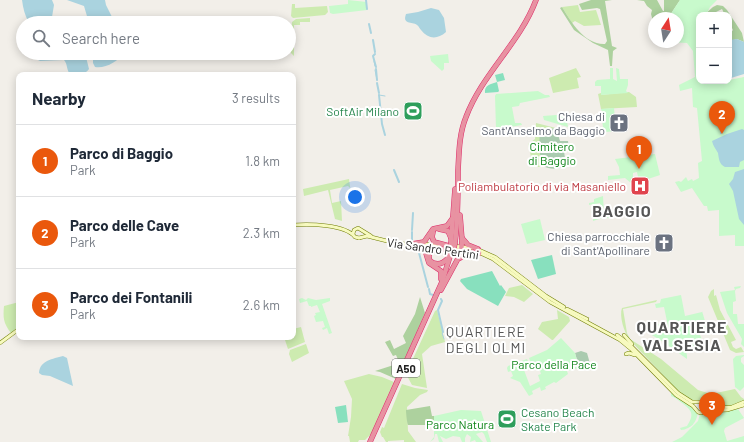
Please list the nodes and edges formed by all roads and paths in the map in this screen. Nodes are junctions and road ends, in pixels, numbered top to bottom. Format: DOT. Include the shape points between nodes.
graph roads {
  1 [pos="534,0"];
  2 [pos="456,206"];
  3 [pos="453,216"];
  4 [pos="296,225"];
  5 [pos="296,225"];
  6 [pos="355,229"];
  7 [pos="362,230"];
  8 [pos="353,234"];
  9 [pos="462,234"];
  10 [pos="359,238"];
  11 [pos="413,244"];
  12 [pos="451,248"];
  13 [pos="462,248"];
  14 [pos="478,251"];
  15 [pos="457,262"];
  16 [pos="446,271"];
  17 [pos="444,277"];
  18 [pos="565,308"];
  19 [pos="16,331"];
  20 [pos="619,331"];
  21 [pos="614,334"];
  22 [pos="624,335"];
  23 [pos="0,343"];
  24 [pos="626,354"];
  25 [pos="653,368"];
  26 [pos="654,373"];
  27 [pos="698,403"];
  28 [pos="744,404"];
  29 [pos="705,405"];
  30 [pos="695,409"];
  31 [pos="704,412"];
  32 [pos="372,442"];
  1 -- 2 [label="highway" via="470,100 463,116 457,151"];
  2 -- 3 [label="highway"];
  2 -- 9 [label="highway"];
  2 -- 12 [label="highway"];
  3 -- 11 [label="highway" via="448,225 434,229 425,241"];
  3 -- 12 [label="highway"];
  4 -- 6 [label="main road" via="320,224"];
  5 -- 8 [label="main road" via="329,226"];
  6 -- 7 [label="main road"];
  6 -- 8 [label="main road"];
  7 -- 10 [label="main road"];
  7 -- 11 [label="main road, Via Sandro Pertini" via="379,238"];
  8 -- 10 [label="main road"];
  9 -- 13 [label="highway"];
  9 -- 14 [label="highway" via="465,243"];
  10 -- 11 [label="main road, Via Sandro Pertini" via="367,236"];
  11 -- 12 [label="main road, Via Sandro Pertini"];
  11 -- 16 [label="highway" via="424,249 428,262"];
  12 -- 13 [label="main road, Via Sandro Pertini"];
  12 -- 16 [label="highway"];
  13 -- 14 [label="main road, Via Sandro Pertini"];
  13 -- 15 [label="highway"];
  14 -- 15 [label="highway" via="467,253"];
  14 -- 18 [label="main road, Via Sandro Pertini" via="495,257"];
  15 -- 16 [label="highway"];
  16 -- 17 [label="highway"];
  16 -- 17 [label="highway"];
  17 -- 32 [label="highway, A50"];
  17 -- 32 [label="highway, A50" via="439,294"];
  18 -- 21 [label="main road"];
  18 -- 26 [label="main road" via="617,338"];
  19 -- 23 [label="main road"];
  20 -- 21 [label="main road"];
  21 -- 25 [label="main road" via="630,345"];
  22 -- 25 [label="main road"];
  24 -- 26 [label="main road" via="633,354"];
  25 -- 27 [label="main road" via="678,393"];
  26 -- 30 [label="main road" via="676,395"];
  27 -- 29 [label="main road" via="702,402"];
  27 -- 30 [label="main road"];
  28 -- 29 [label="main road" via="724,408 711,408"];
  28 -- 31 [label="main road" via="727,410"];
  29 -- 31 [label="main road"];
  30 -- 31 [label="main road" via="699,413"];
}
